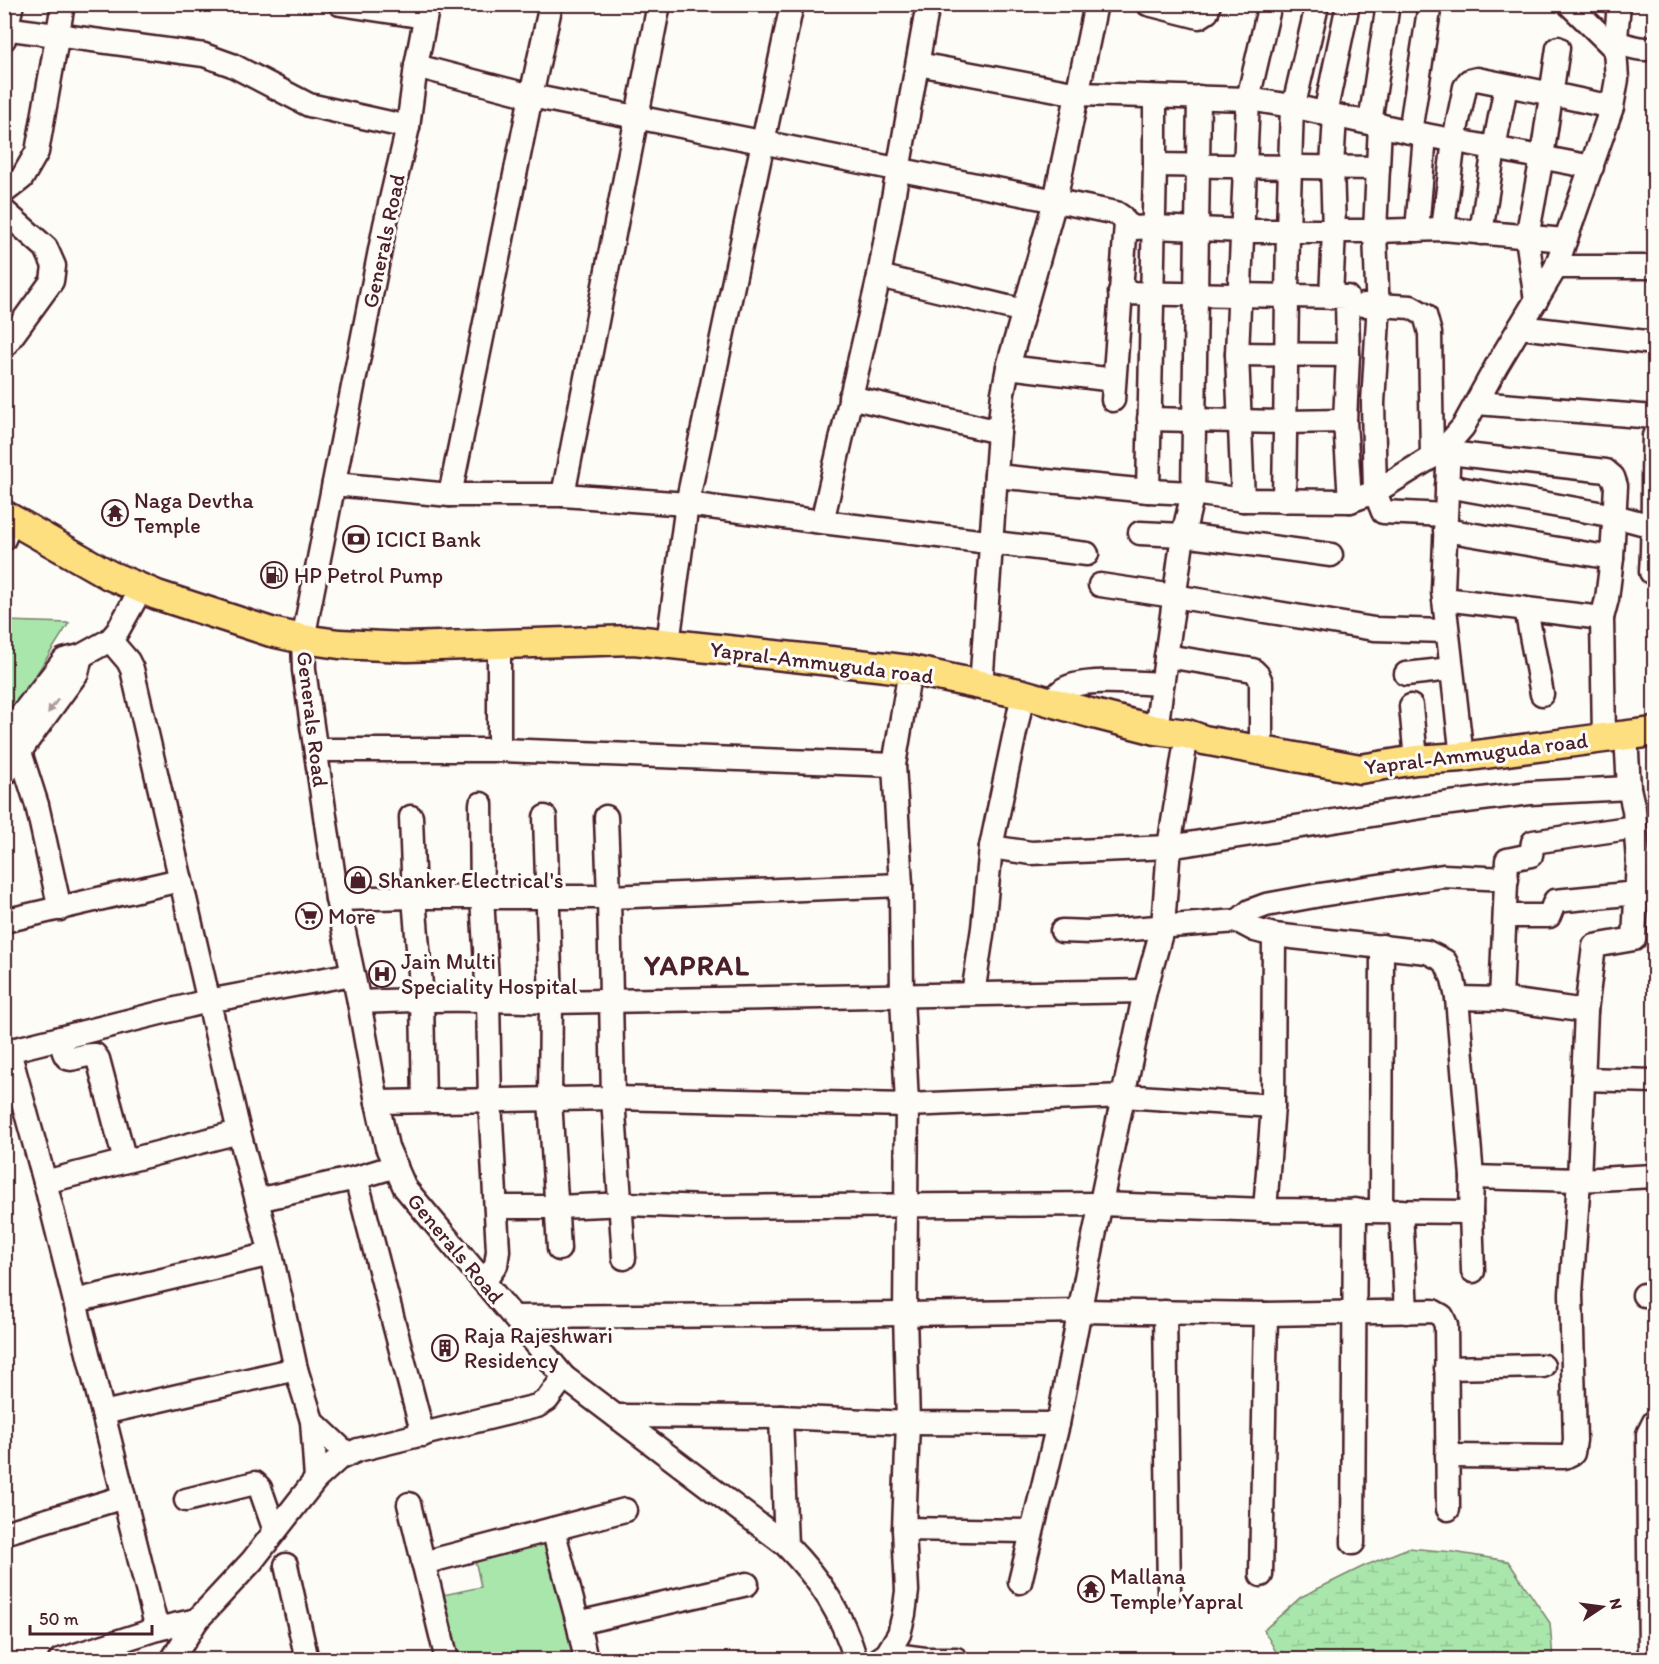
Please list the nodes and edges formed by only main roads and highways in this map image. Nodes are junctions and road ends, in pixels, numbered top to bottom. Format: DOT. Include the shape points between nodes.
graph roads {
  1 [pos="7,524"];
  2 [pos="1654,732"];
  1 -- 2 [label="main road, Yapral-Ammuguda road" via="141,589 271,632 339,644 407,647 634,640 910,670 1023,694 1156,730 1360,769"];
}
